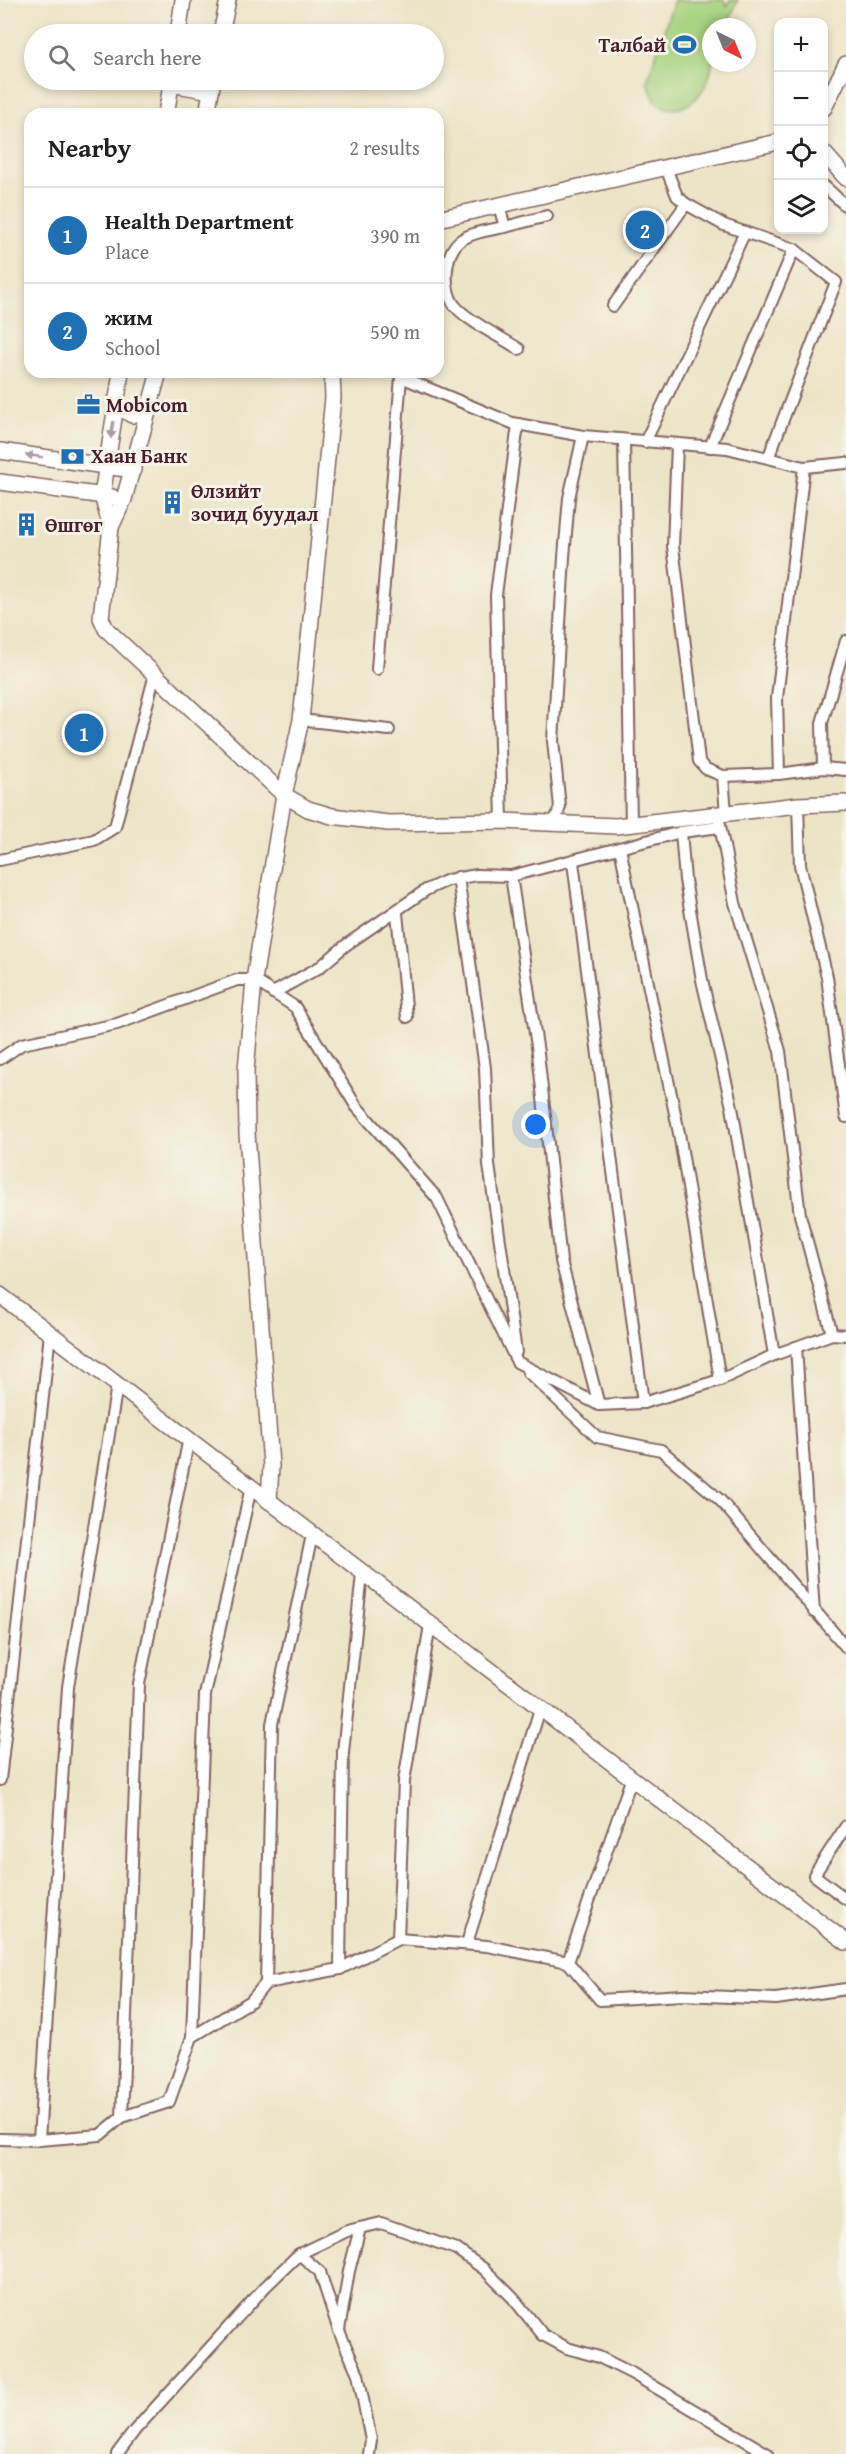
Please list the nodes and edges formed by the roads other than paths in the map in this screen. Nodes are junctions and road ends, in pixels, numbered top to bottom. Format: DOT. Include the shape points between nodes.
graph roads {
  1 [pos="183,0"];
  2 [pos="228,0"];
  3 [pos="179,24"];
  4 [pos="223,24"];
  5 [pos="846,64"];
  6 [pos="170,90"];
  7 [pos="211,90"];
  8 [pos="828,100"];
  9 [pos="167,108"];
  10 [pos="208,108"];
  11 [pos="774,143"];
  12 [pos="828,163"];
  13 [pos="666,168"];
  14 [pos="846,178"];
  15 [pos="828,190"];
  16 [pos="687,204"];
  17 [pos="499,206"];
  18 [pos="846,206"];
  19 [pos="548,216"];
  20 [pos="444,218"];
  21 [pos="505,227"];
  22 [pos="745,232"];
  23 [pos="794,249"];
  24 [pos="613,306"];
  25 [pos="519,349"];
  26 [pos="120,378"];
  27 [pos="158,378"];
  28 [pos="332,378"];
  29 [pos="401,378"];
  30 [pos="406,378"];
  31 [pos="116,400"];
  32 [pos="152,405"];
  33 [pos="518,424"];
  34 [pos="584,436"];
  35 [pos="624,440"];
  36 [pos="645,442"];
  37 [pos="677,445"];
  38 [pos="711,447"];
  39 [pos="0,451"];
  40 [pos="769,456"];
  41 [pos="846,463"];
  42 [pos="106,466"];
  43 [pos="804,467"];
  44 [pos="133,470"];
  45 [pos="0,482"];
  46 [pos="102,496"];
  47 [pos="124,499"];
  48 [pos="111,527"];
  49 [pos="846,641"];
  50 [pos="377,669"];
  51 [pos="155,674"];
  52 [pos="301,720"];
  53 [pos="389,730"];
  54 [pos="823,768"];
  55 [pos="846,770"];
  56 [pos="779,774"];
  57 [pos="723,776"];
  58 [pos="284,795"];
  59 [pos="846,803"];
  60 [pos="798,805"];
  61 [pos="721,819"];
  62 [pos="502,821"];
  63 [pos="554,824"];
  64 [pos="631,825"];
  65 [pos="681,832"];
  66 [pos="620,848"];
  67 [pos="0,860"];
  68 [pos="573,862"];
  69 [pos="511,876"];
  70 [pos="458,877"];
  71 [pos="397,913"];
  72 [pos="254,980"];
  73 [pos="273,993"];
  74 [pos="407,1017"];
  75 [pos="0,1059"];
  76 [pos="846,1117"];
  77 [pos="0,1295"];
  78 [pos="50,1334"];
  79 [pos="832,1334"];
  80 [pos="846,1335"];
  81 [pos="796,1347"];
  82 [pos="774,1355"];
  83 [pos="517,1362"];
  84 [pos="720,1380"];
  85 [pos="117,1385"];
  86 [pos="643,1403"];
  87 [pos="599,1405"];
  88 [pos="189,1438"];
  89 [pos="251,1486"];
  90 [pos="269,1501"];
  91 [pos="312,1535"];
  92 [pos="362,1574"];
  93 [pos="814,1612"];
  94 [pos="430,1624"];
  95 [pos="846,1647"];
  96 [pos="540,1710"];
  97 [pos="0,1780"];
  98 [pos="631,1780"];
  99 [pos="846,1826"];
  100 [pos="846,1899"];
  101 [pos="398,1939"];
  102 [pos="846,1942"];
  103 [pos="466,1943"];
  104 [pos="568,1962"];
  105 [pos="340,1969"];
  106 [pos="266,1983"];
  107 [pos="846,1989"];
  108 [pos="192,2037"];
  109 [pos="122,2117"];
  110 [pos="0,2139"];
  111 [pos="39,2140"];
  112 [pos="360,2228"];
  113 [pos="299,2254"];
  114 [pos="339,2331"];
  115 [pos="117,2454"];
  116 [pos="369,2454"];
  117 [pos="768,2454"];
  1 -- 3 [label="street"];
  2 -- 4 [label="street"];
  5 -- 8 [label="street"];
  6 -- 9 [label="street"];
  7 -- 10 [label="street"];
  11 -- 13 [label="street"];
  12 -- 14 [label="street"];
  13 -- 16 [label="street" via="677,196"];
  13 -- 17 [label="street"];
  15 -- 18 [label="street"];
  16 -- 22 [label="street"];
  16 -- 24 [label="street"];
  17 -- 20 [label="street"];
  17 -- 21 [label="street"];
  19 -- 21 [label="street"];
  21 -- 25 [label="street" via="459,242 452,252 448,284 456,308"];
  22 -- 23 [label="street"];
  22 -- 36 [label="street"];
  23 -- 38 [label="street"];
  23 -- 40 [label="street" via="836,282"];
  26 -- 31 [label="street"];
  27 -- 32 [label="street"];
  28 -- 52 [label="street"];
  29 -- 50 [label="street"];
  30 -- 33 [label="street"];
  31 -- 32 [label="street" via="125,413 132,415 147,411"];
  31 -- 42 [label="street, one-way"];
  32 -- 44 [label="street"];
  33 -- 34 [label="street"];
  33 -- 62 [label="street" via="496,595"];
  34 -- 35 [label="street"];
  34 -- 63 [label="street" via="569,498 564,557 553,741 560,807"];
  35 -- 36 [label="street"];
  35 -- 64 [label="street"];
  36 -- 37 [label="street"];
  37 -- 38 [label="street"];
  37 -- 57 [label="street" via="673,546 699,761 706,769"];
  38 -- 40 [label="street"];
  42 -- 39 [label="street, one-way"];
  40 -- 43 [label="street"];
  41 -- 43 [label="street"];
  42 -- 44 [label="street"];
  42 -- 46 [label="street"];
  43 -- 56 [label="street" via="777,698"];
  44 -- 47 [label="street"];
  45 -- 46 [label="street"];
  46 -- 47 [label="street"];
  46 -- 48 [label="street"];
  47 -- 48 [label="street"];
  48 -- 51 [label="street" via="101,618 106,629"];
  49 -- 54 [label="street" via="822,723"];
  51 -- 58 [label="street"];
  51 -- 67 [label="street" via="115,827 94,840"];
  52 -- 53 [label="street"];
  52 -- 58 [label="street"];
  54 -- 55 [label="street"];
  54 -- 56 [label="street"];
  56 -- 57 [label="street"];
  57 -- 61 [label="street"];
  58 -- 62 [label="street" via="332,816 388,823"];
  58 -- 72 [label="street"];
  59 -- 60 [label="street"];
  60 -- 61 [label="street"];
  60 -- 76 [label="street" via="800,865 827,977"];
  61 -- 64 [label="street"];
  61 -- 65 [label="street"];
  61 -- 79 [label="street" via="735,903 780,1051 801,1215"];
  62 -- 63 [label="street"];
  63 -- 64 [label="street"];
  65 -- 66 [label="street"];
  65 -- 82 [label="street" via="702,980 732,1107"];
  66 -- 68 [label="street"];
  66 -- 84 [label="street" via="679,1133"];
  68 -- 69 [label="street"];
  68 -- 86 [label="street"];
  69 -- 70 [label="street"];
  69 -- 87 [label="street" via="538,1053 561,1262"];
  70 -- 71 [label="street" via="426,890"];
  70 -- 83 [label="street" via="486,1068 489,1166"];
  71 -- 73 [label="street" via="346,945 320,967"];
  71 -- 74 [label="street"];
  72 -- 73 [label="street"];
  72 -- 75 [label="street" via="237,980 117,1024 22,1044"];
  72 -- 90 [label="street" via="246,1070 247,1133 271,1466"];
  73 -- 83 [label="street" via="295,1007 356,1106 437,1198"];
  77 -- 78 [label="street"];
  78 -- 85 [label="street"];
  78 -- 97 [label="street"];
  79 -- 80 [label="street"];
  79 -- 81 [label="street"];
  81 -- 82 [label="street"];
  81 -- 93 [label="street"];
  82 -- 84 [label="street"];
  83 -- 87 [label="street"];
  83 -- 93 [label="street" via="597,1437 661,1450 720,1500"];
  84 -- 86 [label="street"];
  85 -- 88 [label="street"];
  85 -- 111 [label="street" via="68,1686"];
  86 -- 87 [label="street"];
  88 -- 89 [label="street"];
  88 -- 109 [label="street" via="139,1684"];
  89 -- 90 [label="street"];
  89 -- 108 [label="street" via="205,1695"];
  90 -- 91 [label="street"];
  91 -- 92 [label="street"];
  91 -- 106 [label="street" via="272,1724"];
  92 -- 94 [label="street"];
  92 -- 105 [label="street" via="343,1752"];
  93 -- 95 [label="street"];
  94 -- 96 [label="street"];
  94 -- 101 [label="street" via="404,1780"];
  96 -- 98 [label="street"];
  96 -- 103 [label="street"];
  98 -- 102 [label="street"];
  98 -- 104 [label="street"];
  99 -- 100 [label="street" via="814,1875"];
  101 -- 103 [label="street"];
  101 -- 105 [label="street"];
  103 -- 104 [label="street"];
  104 -- 107 [label="street" via="600,2000 683,1995 776,1999"];
  105 -- 106 [label="street"];
  106 -- 108 [label="street" via="251,2001"];
  108 -- 109 [label="street" via="169,2102"];
  109 -- 111 [label="street" via="100,2135"];
  110 -- 111 [label="street"];
  112 -- 113 [label="street"];
  112 -- 114 [label="street" via="348,2271"];
  112 -- 117 [label="street" via="381,2223 456,2249 484,2269 543,2335 633,2373"];
  113 -- 114 [label="street" via="320,2272"];
  113 -- 115 [label="street"];
  114 -- 116 [label="street" via="358,2374 371,2440"];
}
